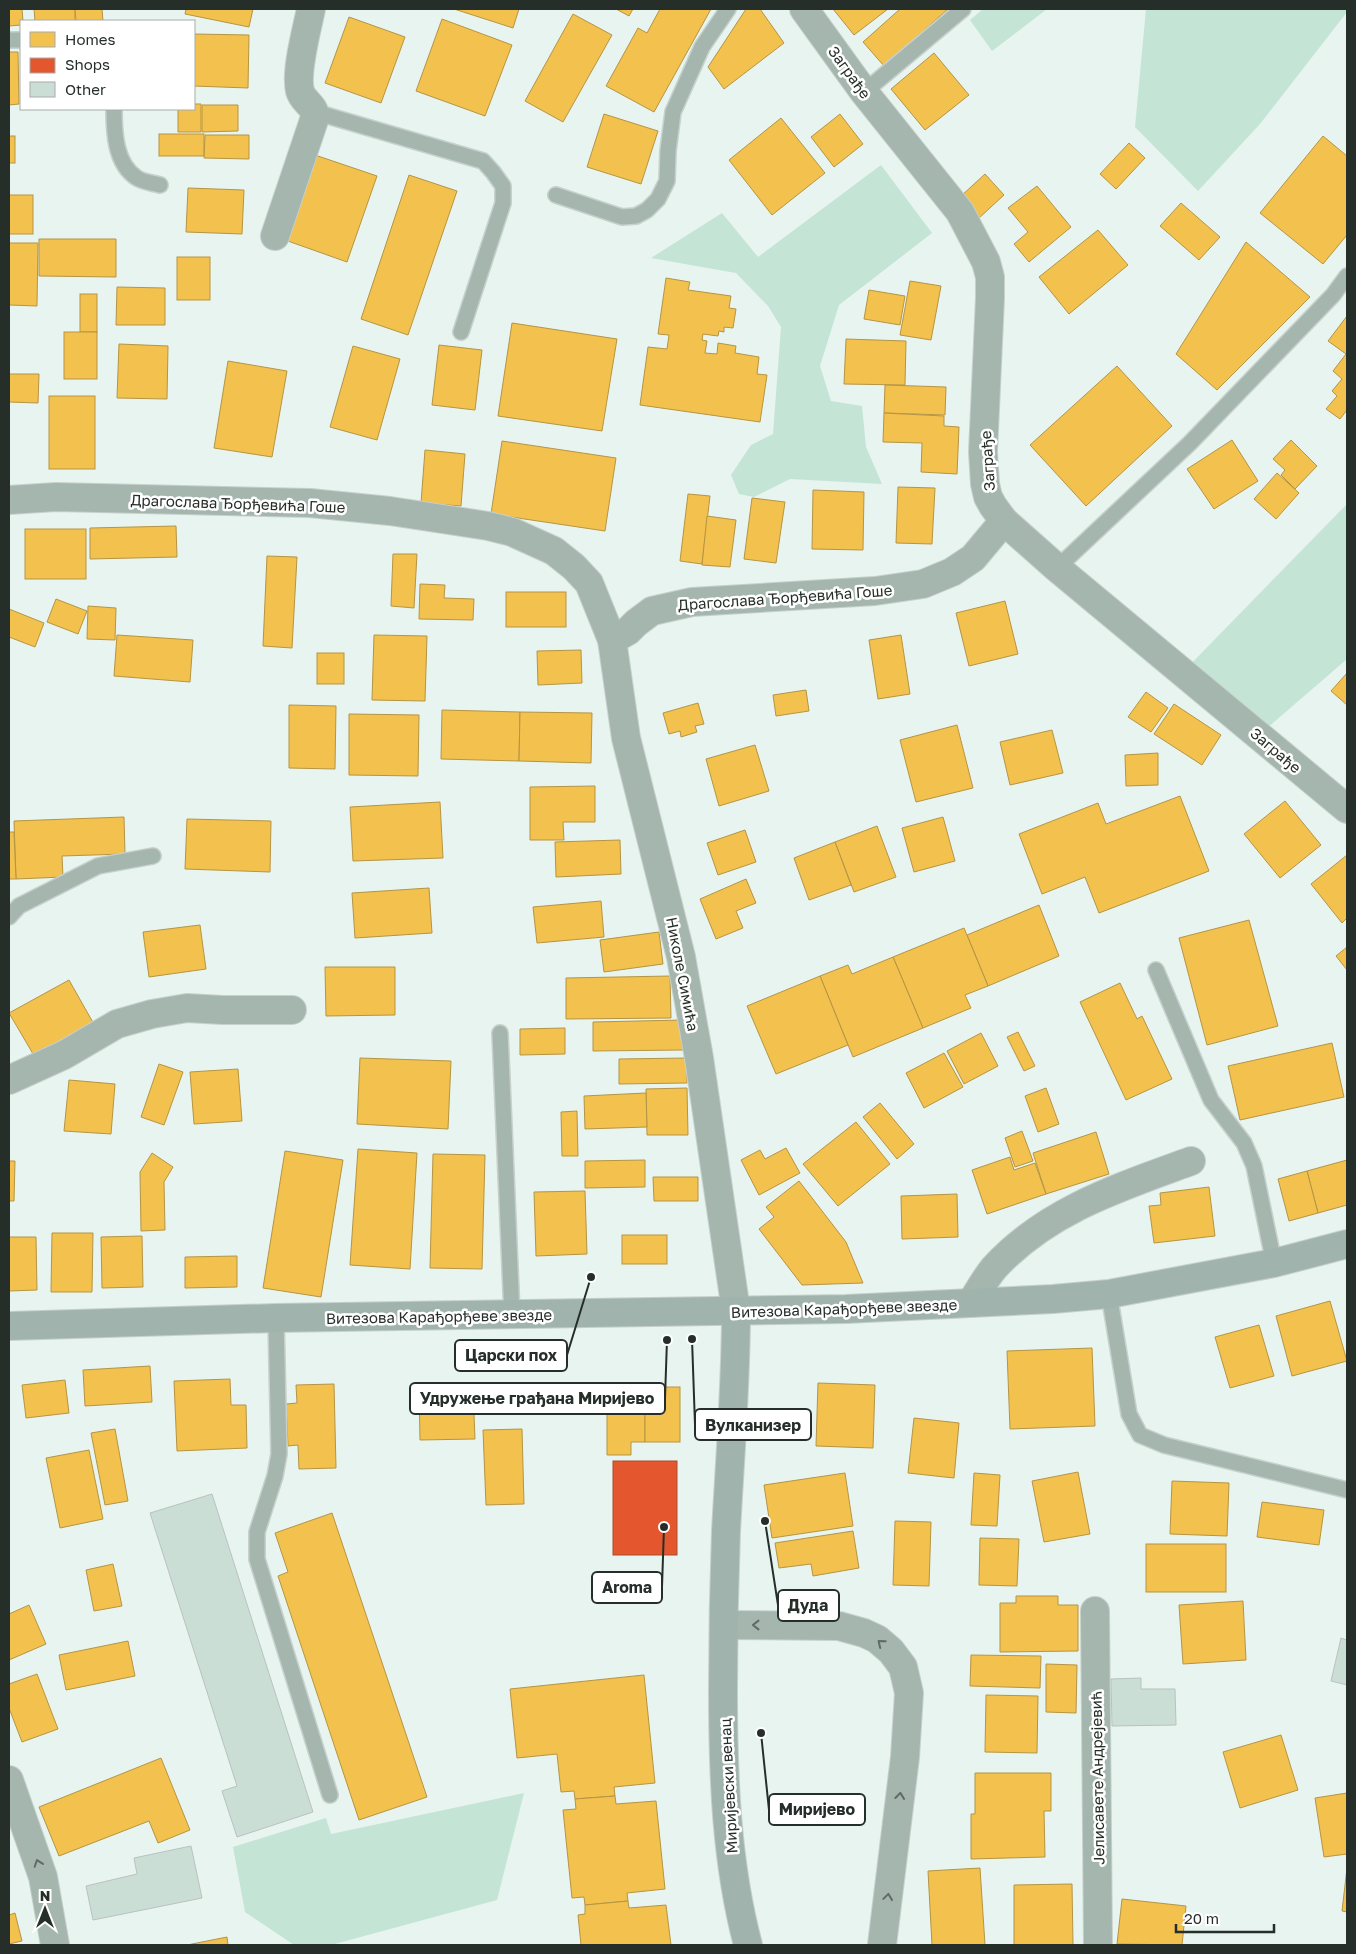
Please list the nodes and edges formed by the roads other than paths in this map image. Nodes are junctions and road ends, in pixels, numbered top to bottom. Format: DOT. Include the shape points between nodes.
graph roads {
  1 [pos="312,9"];
  2 [pos="728,9"];
  3 [pos="804,9"];
  4 [pos="963,9"];
  5 [pos="864,92"];
  6 [pos="114,110"];
  7 [pos="315,112"];
  8 [pos="160,185"];
  9 [pos="556,196"];
  10 [pos="275,236"];
  11 [pos="1347,276"];
  12 [pos="461,332"];
  13 [pos="9,500"];
  14 [pos="1004,521"];
  15 [pos="1057,568"];
  16 [pos="612,640"];
  17 [pos="1347,809"];
  18 [pos="153,856"];
  19 [pos="9,917"];
  20 [pos="1156,970"];
  21 [pos="292,1010"];
  22 [pos="500,1033"];
  23 [pos="9,1080"];
  24 [pos="1191,1161"];
  25 [pos="1347,1244"];
  26 [pos="1274,1263"];
  27 [pos="1109,1294"];
  28 [pos="971,1303"];
  29 [pos="736,1311"];
  30 [pos="512,1315"];
  31 [pos="276,1318"];
  32 [pos="9,1326"];
  33 [pos="1347,1490"];
  34 [pos="1095,1611"];
  35 [pos="724,1625"];
  36 [pos="9,1780"];
  37 [pos="330,1795"];
  38 [pos="55,1945"];
  39 [pos="748,1945"];
  40 [pos="882,1945"];
  41 [pos="1098,1945"];
  1 -- 7 [label="street" via="299,80 303,99"];
  2 -- 9 [label="lane" via="702,47 673,112 667,181 648,210 636,216 622,217"];
  3 -- 5 [label="street, Заграђе"];
  4 -- 5 [label="lane"];
  5 -- 14 [label="street, Заграђе" via="960,212 986,262 990,298 983,452 985,484 988,498"];
  6 -- 8 [label="lane" via="114,135 123,162 137,178"];
  7 -- 10 [label="street"];
  7 -- 12 [label="lane" via="483,161 503,186 503,202"];
  11 -- 15 [label="lane" via="1333,295 1190,443"];
  13 -- 16 [label="street, Драгослава Ђорђевића Гоше" via="310,503 390,511 496,528 533,540 574,567 589,583"];
  14 -- 15 [label="street, Заграђе"];
  14 -- 16 [label="street, Драгослава Ђорђевића Гоше" via="973,558 952,572 923,584 874,591 692,602 652,611 625,634"];
  15 -- 17 [label="street, Заграђе"];
  16 -- 29 [label="street, Николе Симића" via="626,738 681,957"];
  18 -- 19 [label="lane" via="98,866 19,906"];
  20 -- 26 [label="lane" via="1211,1100 1244,1143 1254,1166"];
  21 -- 23 [label="street" via="187,1008 152,1014 117,1024 64,1055"];
  22 -- 30 [label="lane"];
  24 -- 28 [label="street" via="1120,1187 1046,1223 1020,1242 993,1270"];
  25 -- 26 [label="main road, Витезова Карађорђеве звезде"];
  26 -- 27 [label="main road, Витезова Карађорђеве звезде"];
  27 -- 28 [label="main road, Витезова Карађорђеве звезде"];
  27 -- 33 [label="lane" via="1129,1414 1140,1435 1164,1445"];
  28 -- 29 [label="main road, Витезова Карађорђеве звезде"];
  29 -- 30 [label="main road, Витезова Карађорђеве звезде"];
  29 -- 35 [label="main road, Миријевски венац"];
  30 -- 31 [label="main road, Витезова Карађорђеве звезде"];
  31 -- 32 [label="main road, Витезова Карађорђеве звезде"];
  31 -- 37 [label="lane" via="279,1454 257,1532 257,1559"];
  34 -- 41 [label="street, Јелисавете Андрејевић"];
  35 -- 39 [label="main road, Миријевски венац" via="723,1756 727,1827 740,1916"];
  40 -- 35 [label="street, one-way" via="905,1757 909,1693 903,1667 877,1639 839,1626"];
  38 -- 36 [label="street, one-way" via="43,1877"];
}
